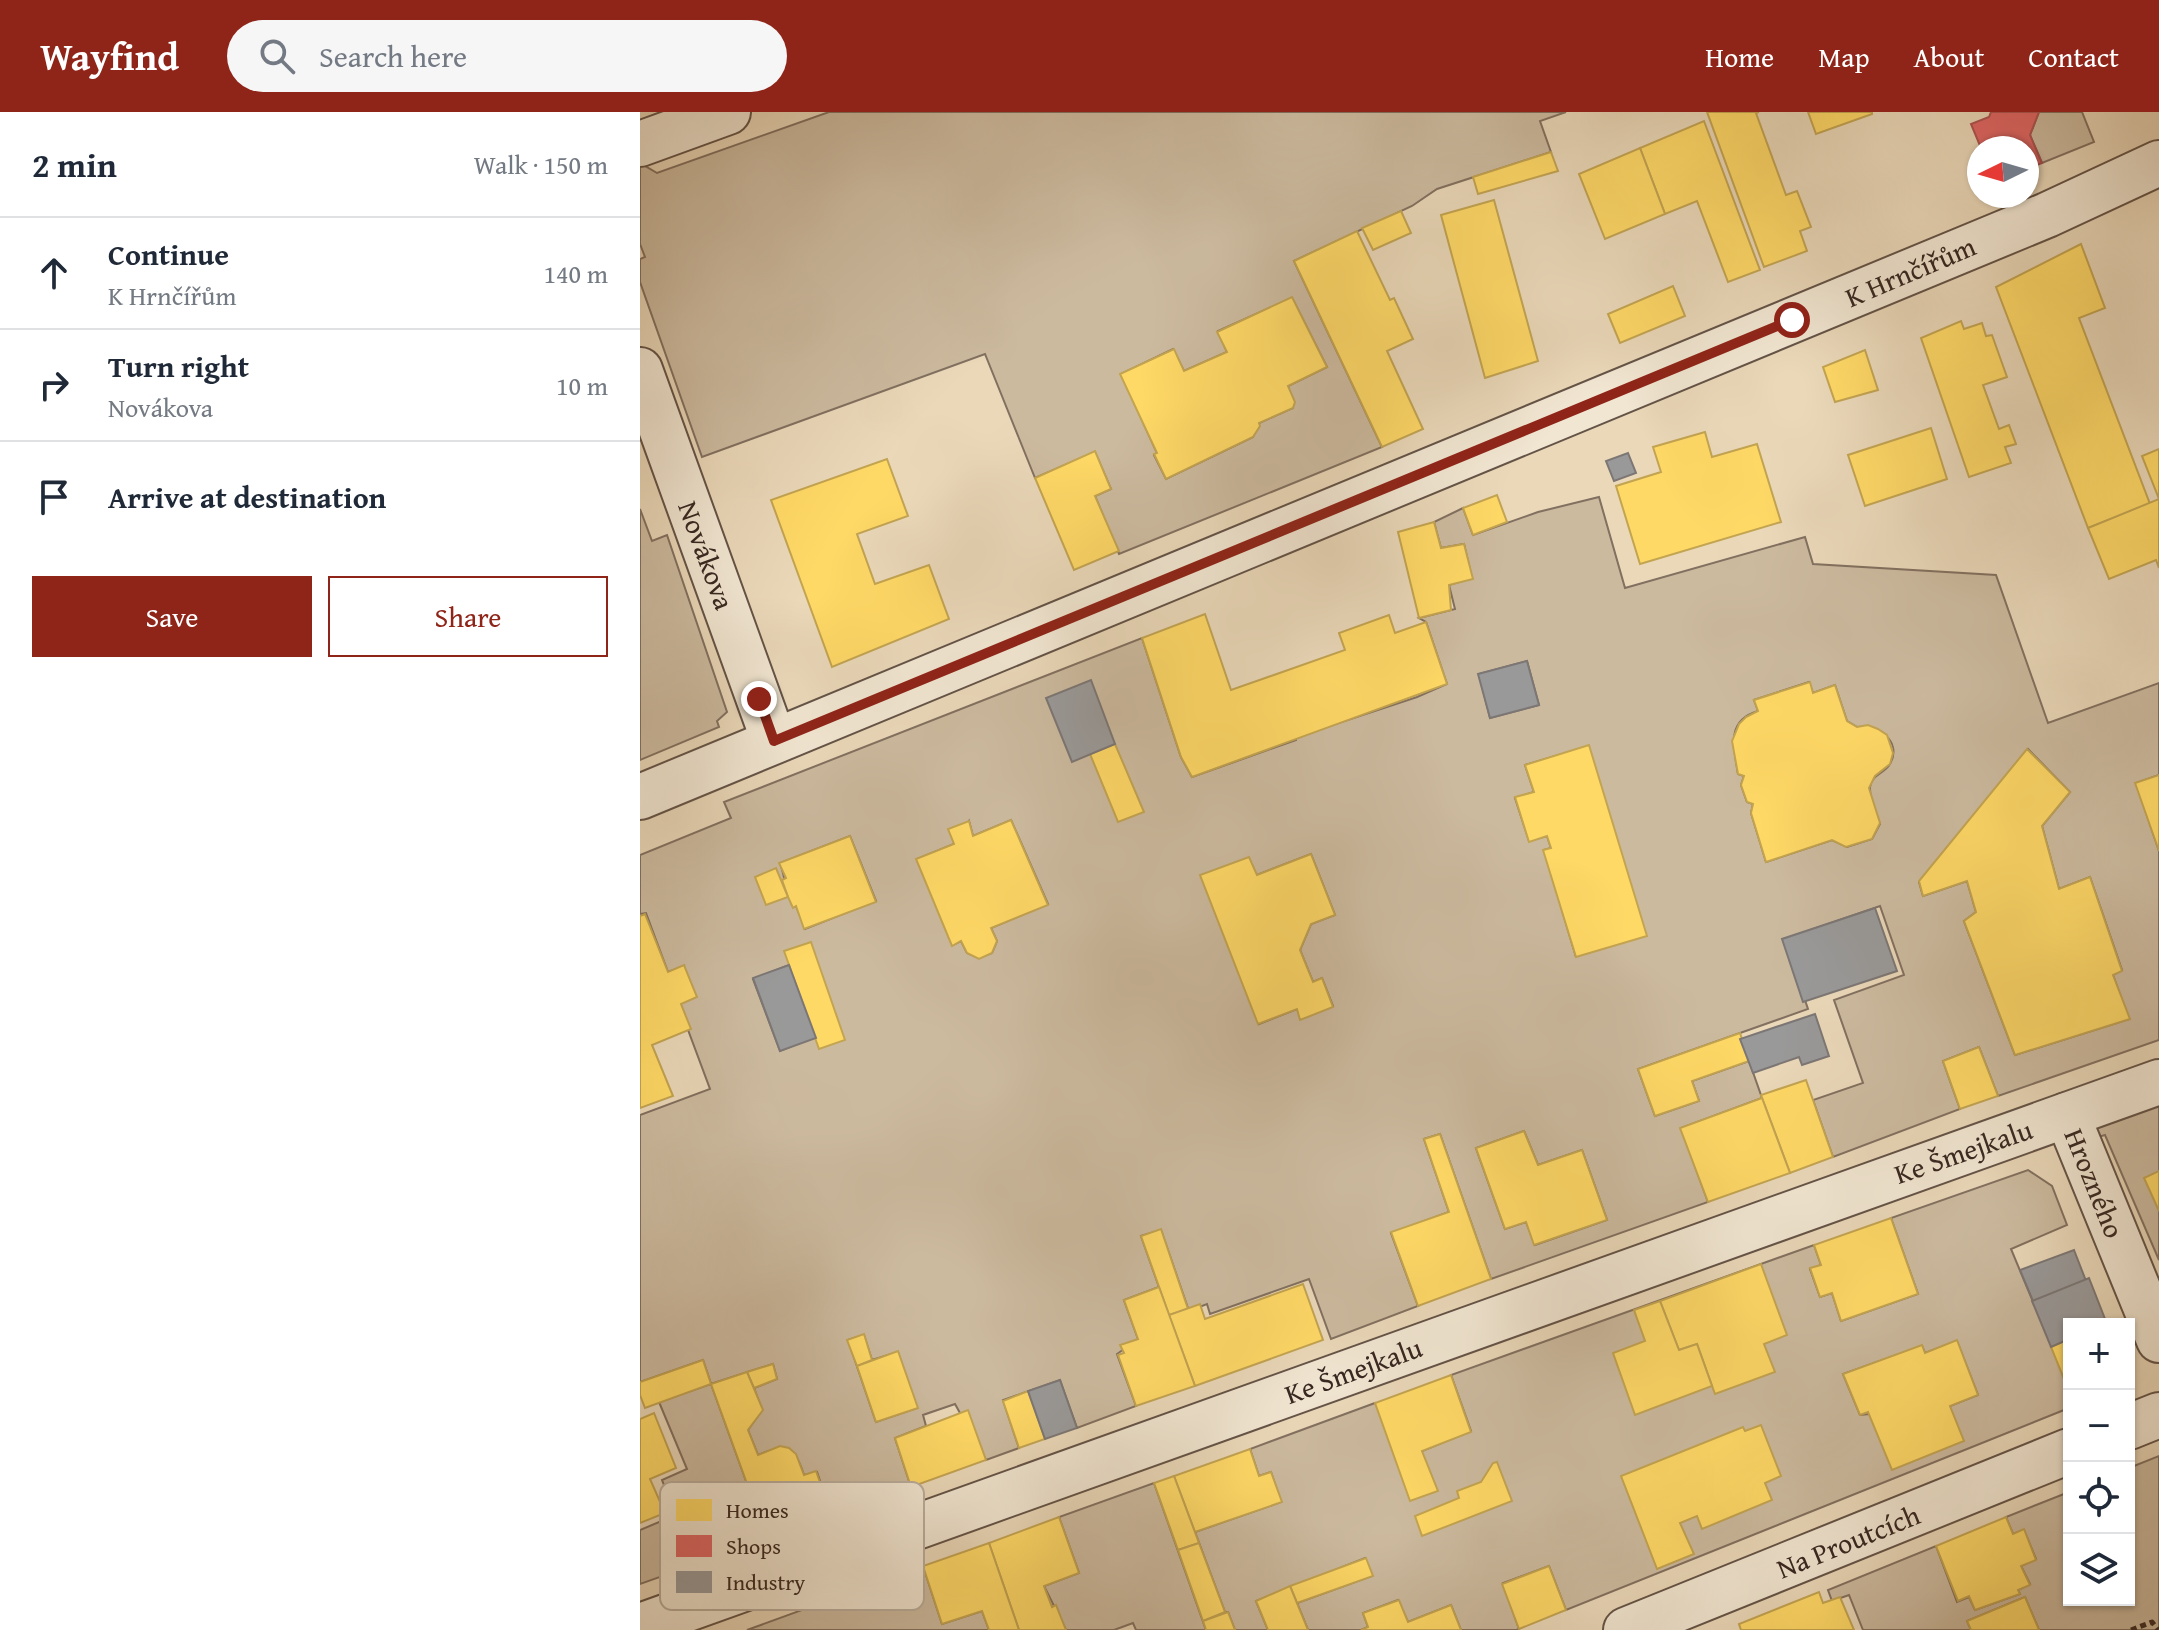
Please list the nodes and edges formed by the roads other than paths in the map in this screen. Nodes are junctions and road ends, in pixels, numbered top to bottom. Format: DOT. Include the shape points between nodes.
graph roads {
  1 [pos="728,112"];
  2 [pos="640,144"];
  3 [pos="2159,163"];
  4 [pos="640,370"];
  5 [pos="774,741"];
  6 [pos="640,797"];
  7 [pos="2159,1082"];
  8 [pos="2067,1115"];
  9 [pos="2159,1340"];
  10 [pos="2159,1415"];
  11 [pos="2135,1425"];
  12 [pos="2063,1453"];
  13 [pos="924,1524"];
  14 [pos="685,1610"];
  15 [pos="640,1626"];
  16 [pos="1626,1630"];
  1 -- 2 [label="street"];
  3 -- 5 [label="street, K Hrnčířům" via="2047,215"];
  4 -- 5 [label="street, Novákova"];
  5 -- 6 [label="street, K Hrnčířům"];
  7 -- 8 [label="street, Ke Šmejkalu"];
  8 -- 9 [label="street, Hrozného"];
  8 -- 13 [label="street, Ke Šmejkalu"];
  10 -- 11 [label="street"];
  12 -- 16 [label="street, Na Proutcích"];
  14 -- 15 [label="street, Ke Šmejkalu"];
}
